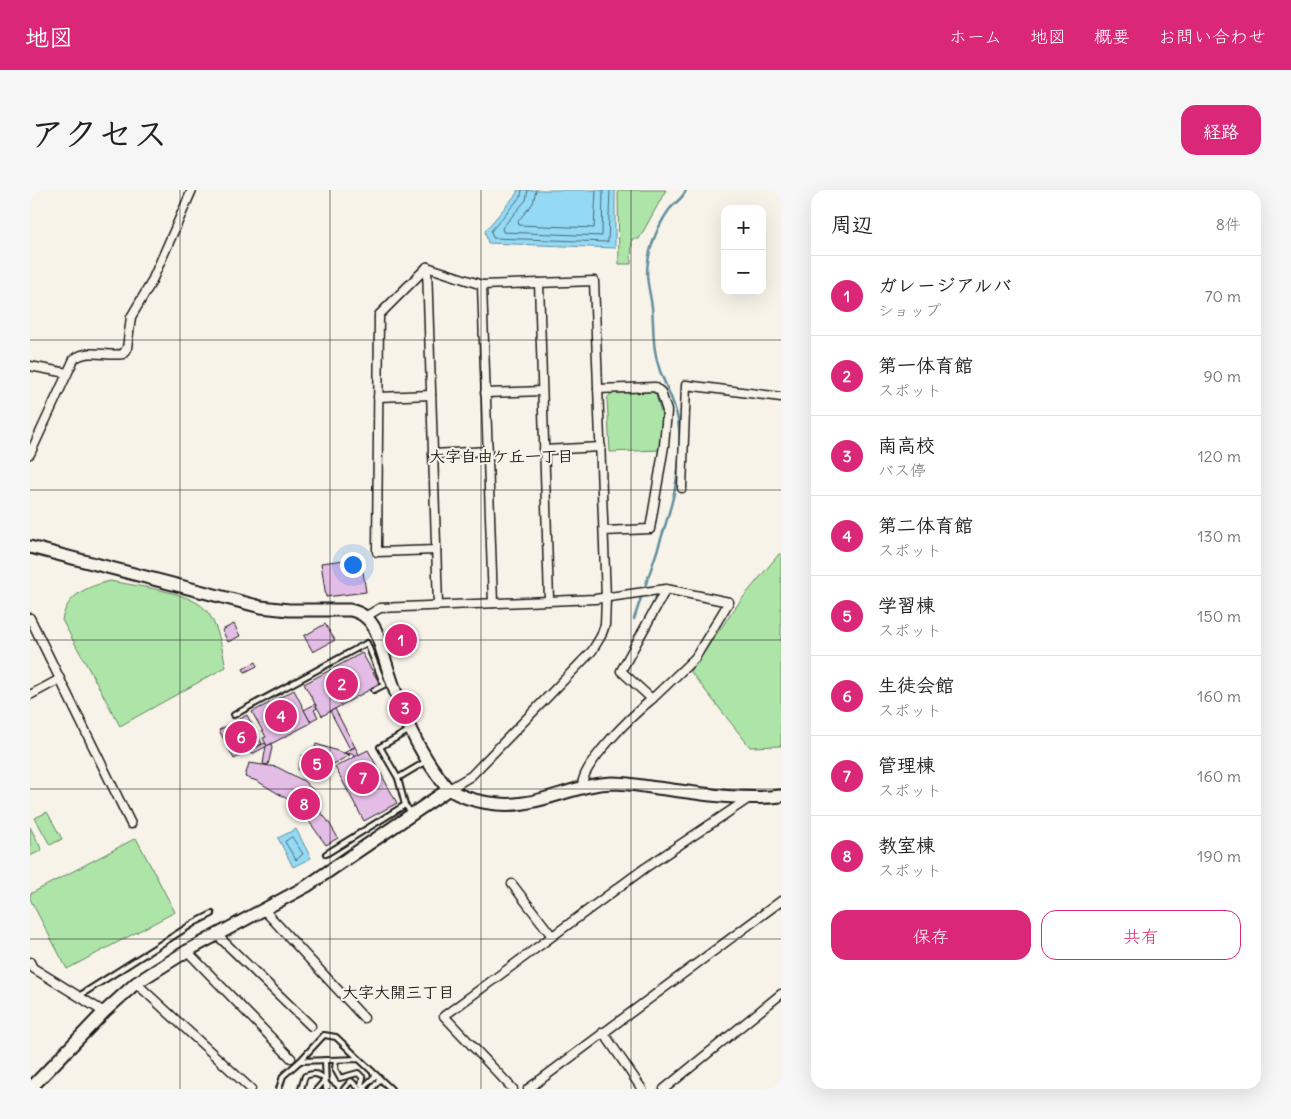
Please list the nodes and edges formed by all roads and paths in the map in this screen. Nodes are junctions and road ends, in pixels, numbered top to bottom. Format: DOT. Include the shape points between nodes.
graph roads {
  1 [pos="192,190"];
  2 [pos="427,267"];
  3 [pos="539,283"];
  4 [pos="482,285"];
  5 [pos="30,366"];
  6 [pos="67,373"];
  7 [pos="598,389"];
  8 [pos="542,391"];
  9 [pos="486,393"];
  10 [pos="431,395"];
  11 [pos="378,397"];
  12 [pos="781,397"];
  13 [pos="600,447"];
  14 [pos="544,450"];
  15 [pos="488,451"];
  16 [pos="30,454"];
  17 [pos="433,454"];
  18 [pos="682,488"];
  19 [pos="604,531"];
  20 [pos="30,547"];
  21 [pos="436,550"];
  22 [pos="666,590"];
  23 [pos="606,598"];
  24 [pos="549,600"];
  25 [pos="493,603"];
  26 [pos="438,605"];
  27 [pos="365,617"];
  28 [pos="30,618"];
  29 [pos="381,663"];
  30 [pos="60,679"];
  31 [pos="374,690"];
  32 [pos="30,695"];
  33 [pos="652,699"];
  34 [pos="234,716"];
  35 [pos="410,730"];
  36 [pos="427,761"];
  37 [pos="398,778"];
  38 [pos="582,786"];
  39 [pos="449,789"];
  40 [pos="781,796"];
  41 [pos="748,799"];
  42 [pos="409,809"];
  43 [pos="131,824"];
  44 [pos="351,838"];
  45 [pos="359,850"];
  46 [pos="326,854"];
  47 [pos="512,884"];
  48 [pos="781,901"];
  49 [pos="264,910"];
  50 [pos="212,914"];
  51 [pos="216,934"];
  52 [pos="552,936"];
  53 [pos="187,951"];
  54 [pos="30,962"];
  55 [pos="136,983"];
  56 [pos="781,994"];
  57 [pos="79,996"];
  58 [pos="104,1012"];
  59 [pos="364,1018"];
  60 [pos="311,1026"];
  61 [pos="603,1032"];
  62 [pos="359,1059"];
  63 [pos="296,1060"];
  64 [pos="325,1060"];
  65 [pos="336,1060"];
  66 [pos="376,1074"];
  67 [pos="380,1079"];
  68 [pos="325,1082"];
  69 [pos="281,1083"];
  70 [pos="363,1088"];
  71 [pos="30,1089"];
  72 [pos="251,1089"];
  73 [pos="279,1089"];
  74 [pos="285,1089"];
  75 [pos="301,1089"];
  76 [pos="317,1089"];
  77 [pos="326,1089"];
  78 [pos="333,1089"];
  79 [pos="344,1089"];
  80 [pos="372,1089"];
  81 [pos="391,1089"];
  82 [pos="512,1089"];
  83 [pos="528,1089"];
  84 [pos="642,1089"];
  85 [pos="664,1089"];
  1 -- 6 [label="street" via="151,283 132,317 123,354 89,352 74,359"];
  2 -- 4 [label="street"];
  2 -- 10 [label="street"];
  2 -- 11 [label="street" via="379,315"];
  3 -- 4 [label="street"];
  3 -- 7 [label="street" via="594,281"];
  3 -- 8 [label="street"];
  4 -- 9 [label="street"];
  5 -- 6 [label="street"];
  6 -- 16 [label="street"];
  7 -- 13 [label="street"];
  7 -- 19 [label="street" via="655,387 661,392 667,411 650,529"];
  8 -- 9 [label="street"];
  8 -- 14 [label="street"];
  9 -- 15 [label="street"];
  10 -- 11 [label="street"];
  10 -- 17 [label="street"];
  11 -- 21 [label="street" via="377,552"];
  12 -- 18 [label="street" via="686,385"];
  13 -- 14 [label="street"];
  13 -- 19 [label="street"];
  14 -- 24 [label="street"];
  15 -- 17 [label="street"];
  15 -- 25 [label="street"];
  17 -- 21 [label="street"];
  19 -- 23 [label="street"];
  20 -- 27 [label="street" via="261,607 350,610"];
  21 -- 26 [label="street"];
  22 -- 23 [label="street"];
  22 -- 33 [label="street" via="621,671"];
  22 -- 33 [label="street" via="729,602 695,658"];
  23 -- 24 [label="street"];
  23 -- 39 [label="street" via="601,636 581,665 471,776"];
  24 -- 25 [label="street"];
  25 -- 26 [label="street"];
  26 -- 27 [label="street" via="380,608"];
  27 -- 29 [label="street" via="376,631"];
  28 -- 30 [label="street"];
  29 -- 31 [label="lane" via="384,685"];
  29 -- 34 [label="lane" via="367,643"];
  29 -- 35 [label="street"];
  30 -- 32 [label="street"];
  30 -- 43 [label="street"];
  33 -- 38 [label="street" via="631,717 589,767 582,777"];
  35 -- 36 [label="street"];
  35 -- 37 [label="lane" via="380,746"];
  36 -- 37 [label="lane"];
  36 -- 39 [label="street"];
  37 -- 42 [label="lane"];
  38 -- 39 [label="street" via="522,804 498,804 468,798"];
  38 -- 41 [label="street" via="612,783"];
  39 -- 42 [label="street"];
  40 -- 41 [label="street"];
  41 -- 52 [label="street"];
  42 -- 44 [label="lane"];
  42 -- 45 [label="street"];
  44 -- 45 [label="lane"];
  44 -- 46 [label="lane"];
  45 -- 49 [label="street" via="307,886"];
  47 -- 52 [label="street"];
  48 -- 61 [label="street"];
  49 -- 51 [label="street"];
  49 -- 59 [label="street"];
  50 -- 57 [label="lane"];
  51 -- 53 [label="street"];
  51 -- 60 [label="street"];
  52 -- 82 [label="street" via="444,1016"];
  53 -- 55 [label="street"];
  53 -- 63 [label="street"];
  54 -- 57 [label="street" via="33,968"];
  55 -- 58 [label="street"];
  55 -- 72 [label="street"];
  56 -- 85 [label="street"];
  57 -- 58 [label="street"];
  58 -- 71 [label="street"];
  61 -- 83 [label="street"];
  61 -- 84 [label="street"];
  62 -- 63 [label="lane" via="336,1038 324,1035"];
  62 -- 65 [label="lane"];
  62 -- 66 [label="lane"];
  63 -- 64 [label="lane"];
  63 -- 69 [label="lane"];
  64 -- 65 [label="lane"];
  64 -- 68 [label="lane"];
  65 -- 70 [label="lane" via="335,1069 340,1078 358,1073 363,1078"];
  66 -- 67 [label="lane"];
  66 -- 70 [label="lane"];
  67 -- 80 [label="lane"];
  67 -- 81 [label="lane"];
  68 -- 75 [label="lane" via="320,1075 306,1076"];
  68 -- 76 [label="lane"];
  68 -- 77 [label="lane"];
  68 -- 78 [label="lane"];
  69 -- 73 [label="lane"];
  69 -- 74 [label="lane"];
  70 -- 79 [label="lane" via="351,1081"];
}
